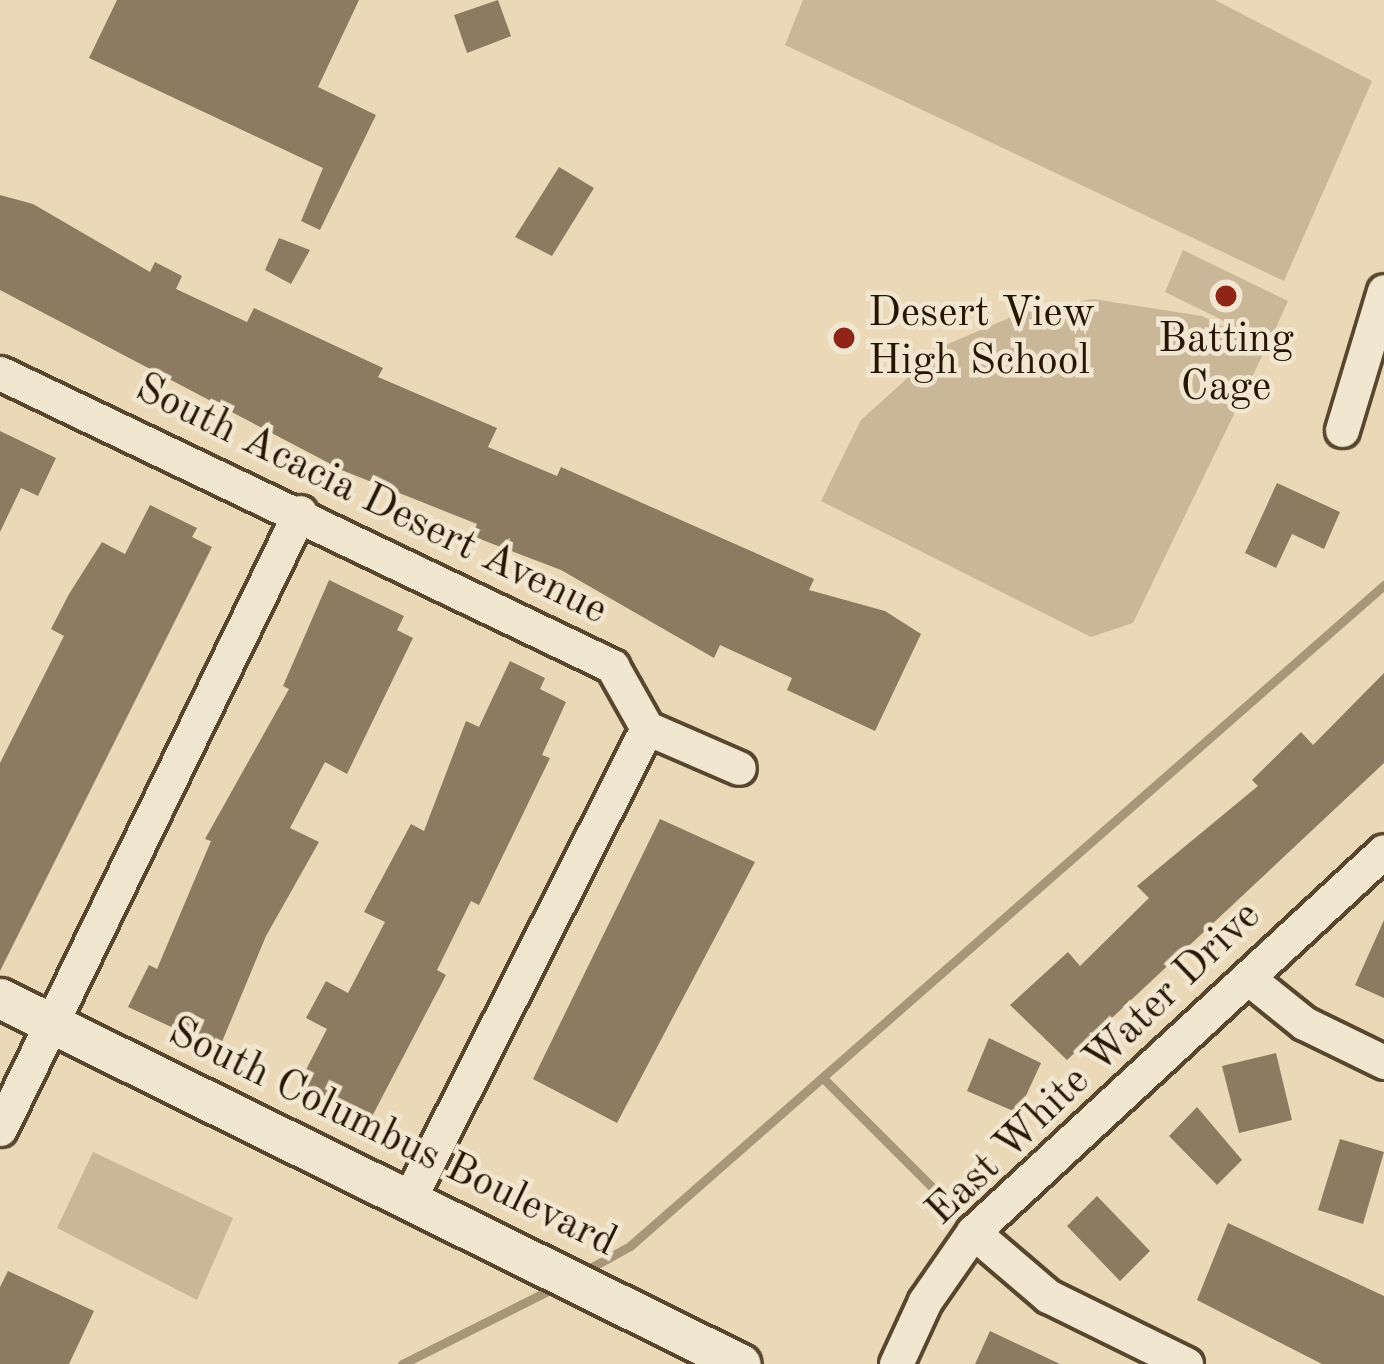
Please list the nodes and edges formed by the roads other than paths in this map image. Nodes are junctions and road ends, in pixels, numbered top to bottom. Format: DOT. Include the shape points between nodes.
graph roads {
  1 [pos="1384,291"];
  2 [pos="0,373"];
  3 [pos="1342,430"];
  4 [pos="300,512"];
  5 [pos="647,728"];
  6 [pos="739,768"];
  7 [pos="1384,851"];
  8 [pos="1248,978"];
  9 [pos="0,998"];
  10 [pos="51,1023"];
  11 [pos="1384,1062"];
  12 [pos="0,1129"];
  13 [pos="409,1199"];
  14 [pos="973,1232"];
  15 [pos="742,1364"];
  16 [pos="896,1364"];
  17 [pos="1186,1364"];
  1 -- 3 [label="street"];
  2 -- 4 [label="street, South Acacia Desert Avenue"];
  4 -- 5 [label="street, South Acacia Desert Avenue" via="612,666"];
  4 -- 10 [label="street"];
  5 -- 6 [label="street"];
  5 -- 13 [label="street"];
  7 -- 8 [label="street, East White Water Drive"];
  8 -- 11 [label="street" via="1304,1023"];
  8 -- 14 [label="street, East White Water Drive"];
  9 -- 10 [label="street, South Columbus Boulevard"];
  10 -- 12 [label="street"];
  10 -- 13 [label="street, South Columbus Boulevard"];
  13 -- 15 [label="street, South Columbus Boulevard"];
  14 -- 16 [label="street, East White Water Drive" via="925,1301"];
  14 -- 17 [label="street" via="1048,1296"];
}
